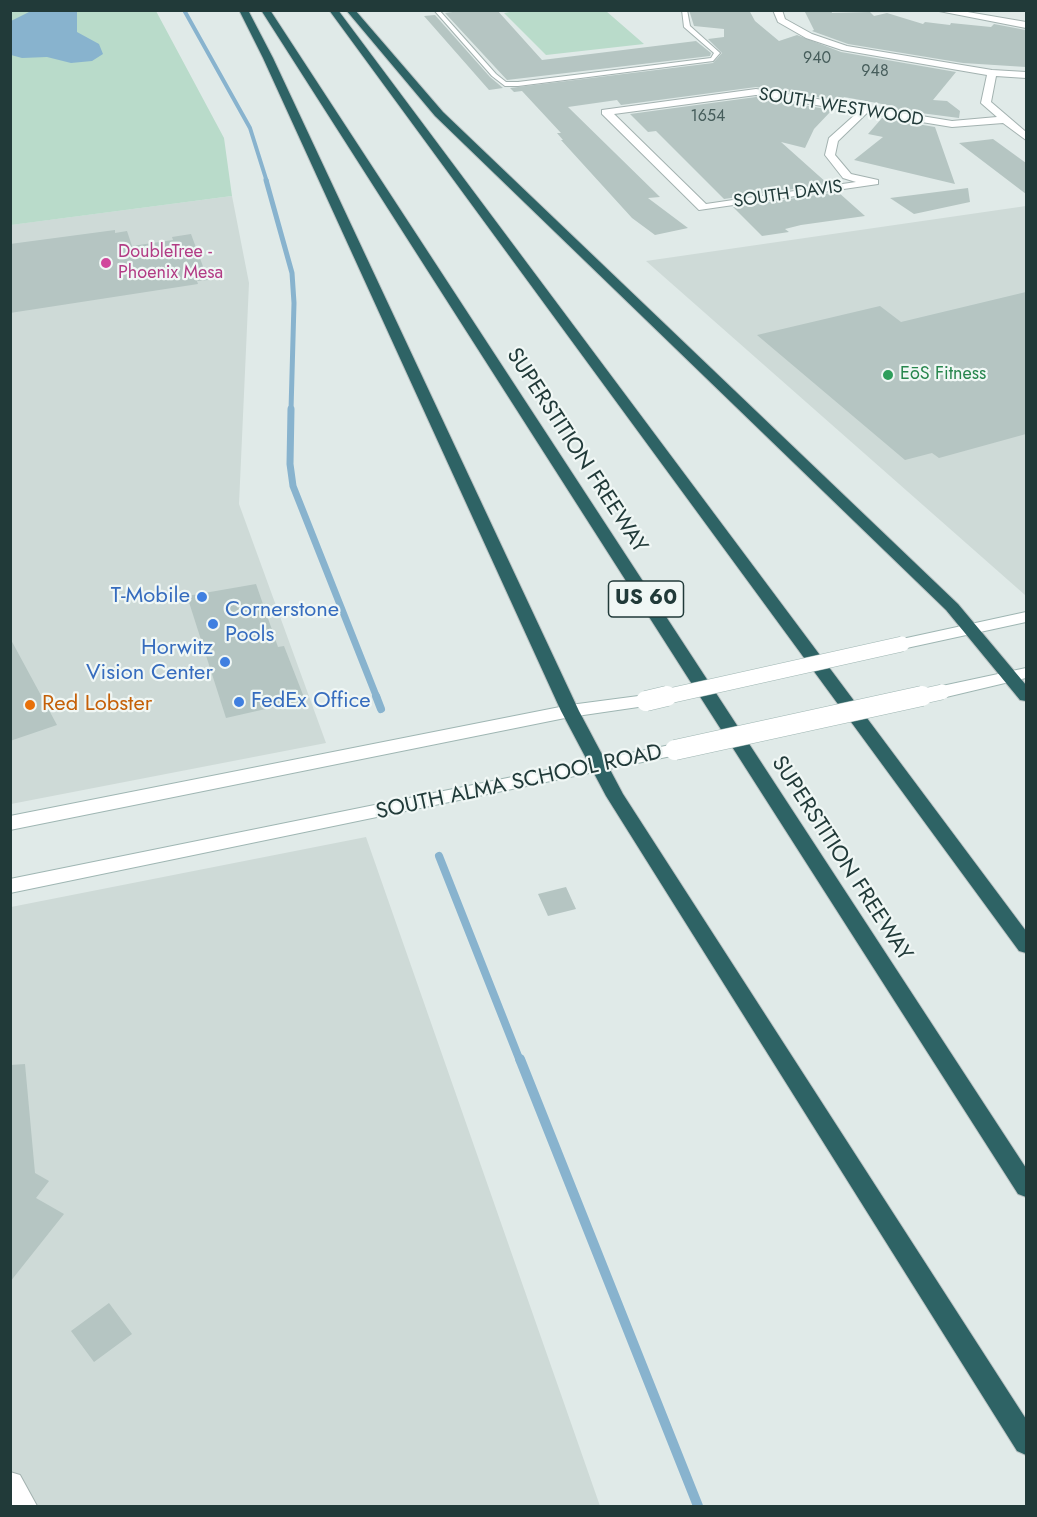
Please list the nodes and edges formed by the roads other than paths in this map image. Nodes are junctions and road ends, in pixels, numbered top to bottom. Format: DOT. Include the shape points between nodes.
graph roads {
  1 [pos="243,10"];
  2 [pos="264,10"];
  3 [pos="333,10"];
  4 [pos="350,10"];
  5 [pos="436,10"];
  6 [pos="684,10"];
  7 [pos="777,10"];
  8 [pos="938,10"];
  9 [pos="1026,25"];
  10 [pos="992,73"];
  11 [pos="1026,75"];
  12 [pos="863,112"];
  13 [pos="1004,120"];
  14 [pos="1026,137"];
  15 [pos="703,208"];
  16 [pos="1026,617"];
  17 [pos="968,628"];
  18 [pos="1019,674"];
  19 [pos="1026,696"];
  20 [pos="570,711"];
  21 [pos="601,767"];
  22 [pos="10,823"];
  23 [pos="10,886"];
  24 [pos="1026,945"];
  25 [pos="1026,1187"];
  26 [pos="1026,1442"];
  27 [pos="10,1485"];
  28 [pos="24,1506"];
  1 -- 20 [label="highway"];
  2 -- 25 [label="highway, SUPERSTITION FREEWAY / US 60"];
  3 -- 24 [label="highway"];
  4 -- 17 [label="highway" via="439,114 952,607"];
  5 -- 6 [label="lane" via="494,75 506,84 518,84 714,59 717,53 687,27"];
  7 -- 10 [label="street" via="781,20 809,36 845,48"];
  8 -- 9 [label="street"];
  10 -- 11 [label="street"];
  10 -- 13 [label="street" via="986,103"];
  12 -- 13 [label="street, SOUTH WESTWOOD" via="952,124"];
  12 -- 15 [label="street, SOUTH DAVIS" via="833,141 830,155 847,176 874,183"];
  12 -- 15 [label="street, SOUTH WESTWOOD" via="756,92 606,112"];
  13 -- 14 [label="street"];
  16 -- 17 [label="street"];
  17 -- 18 [label="highway"];
  17 -- 20 [label="street, bridge" via="646,701"];
  18 -- 19 [label="highway"];
  18 -- 21 [label="street, SOUTH ALMA SCHOOL ROAD, bridge"];
  20 -- 21 [label="highway"];
  20 -- 22 [label="street"];
  21 -- 23 [label="street, SOUTH ALMA SCHOOL ROAD"];
  21 -- 26 [label="highway" via="615,796"];
  27 -- 28 [label="street"];
}
